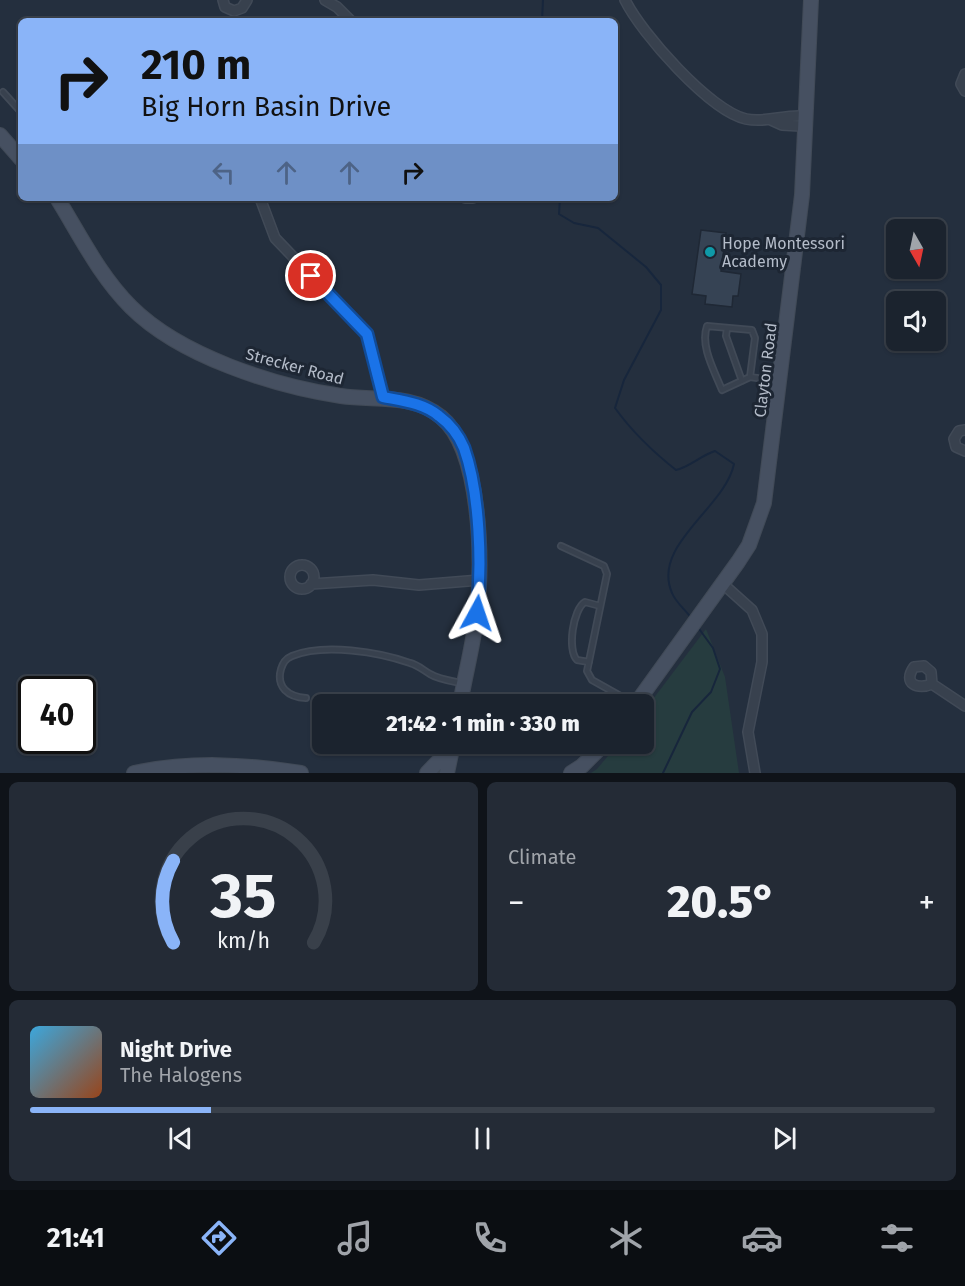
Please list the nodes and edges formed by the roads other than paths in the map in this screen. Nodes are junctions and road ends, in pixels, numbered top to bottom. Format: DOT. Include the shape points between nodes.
graph roads {
  1 [pos="223,0"];
  2 [pos="247,0"];
  3 [pos="325,0"];
  4 [pos="625,0"];
  5 [pos="811,0"];
  6 [pos="348,18"];
  7 [pos="965,74"];
  8 [pos="965,91"];
  9 [pos="3,92"];
  10 [pos="18,109"];
  11 [pos="807,122"];
  12 [pos="0,123"];
  13 [pos="0,135"];
  14 [pos="18,143"];
  15 [pos="18,156"];
  16 [pos="59,201"];
  17 [pos="261,201"];
  18 [pos="727,328"];
  19 [pos="750,377"];
  20 [pos="741,381"];
  21 [pos="780,381"];
  22 [pos="383,397"];
  23 [pos="965,430"];
  24 [pos="965,452"];
  25 [pos="561,546"];
  26 [pos="480,580"];
  27 [pos="311,584"];
  28 [pos="723,584"];
  29 [pos="600,606"];
  30 [pos="588,662"];
  31 [pos="463,684"];
  32 [pos="932,684"];
  33 [pos="462,694"];
  34 [pos="616,694"];
  35 [pos="643,694"];
  36 [pos="306,698"];
  37 [pos="965,706"];
  38 [pos="445,754"];
  39 [pos="451,754"];
  40 [pos="594,754"];
  41 [pos="135,773"];
  42 [pos="301,773"];
  43 [pos="427,773"];
  44 [pos="447,773"];
  45 [pos="571,773"];
  46 [pos="755,773"];
  1 -- 2 [label="street" via="225,7 234,11"];
  3 -- 6 [label="street"];
  4 -- 11 [label="street" via="660,48 715,103 746,118 801,116"];
  5 -- 11 [label="main road, Clayton Road"];
  7 -- 8 [label="street" via="961,84"];
  9 -- 10 [label="lane"];
  11 -- 21 [label="main road, Clayton Road"];
  12 -- 14 [label="main road"];
  13 -- 15 [label="main road"];
  16 -- 22 [label="main road, Strecker Road" via="112,285 132,308 183,345 215,361 310,390 347,397"];
  17 -- 22 [label="street" via="275,238 367,334"];
  18 -- 19 [label="lane" via="752,330 755,338"];
  18 -- 20 [label="lane" via="726,336"];
  18 -- 20 [label="lane" via="707,326 704,335 708,353 722,390"];
  19 -- 20 [label="lane"];
  19 -- 21 [label="lane"];
  21 -- 28 [label="main road, Clayton Road" via="764,503 749,545"];
  22 -- 26 [label="main road, Strecker Road" via="432,410 450,426 464,448 473,486"];
  23 -- 24 [label="street" via="959,431 954,440 956,447"];
  25 -- 29 [label="lane" via="604,566 607,574"];
  26 -- 27 [label="street" via="419,585 374,580"];
  26 -- 31 [label="main road, Strecker Road"];
  28 -- 35 [label="main road, Clayton Road"];
  28 -- 46 [label="street" via="752,610 762,634 764,647 751,726"];
  29 -- 30 [label="lane"];
  29 -- 30 [label="lane" via="585,602 578,608 571,648 577,660"];
  30 -- 34 [label="lane" via="592,680"];
  31 -- 33 [label="main road, Strecker Road"];
  31 -- 36 [label="lane" via="430,674 409,662 329,649 291,656 284,662 281,687 297,698"];
  32 -- 37 [label="street"];
  38 -- 43 [label="main road"];
  39 -- 44 [label="main road"];
  40 -- 45 [label="main road"];
  41 -- 42 [label="main road" via="211,764"];
}
